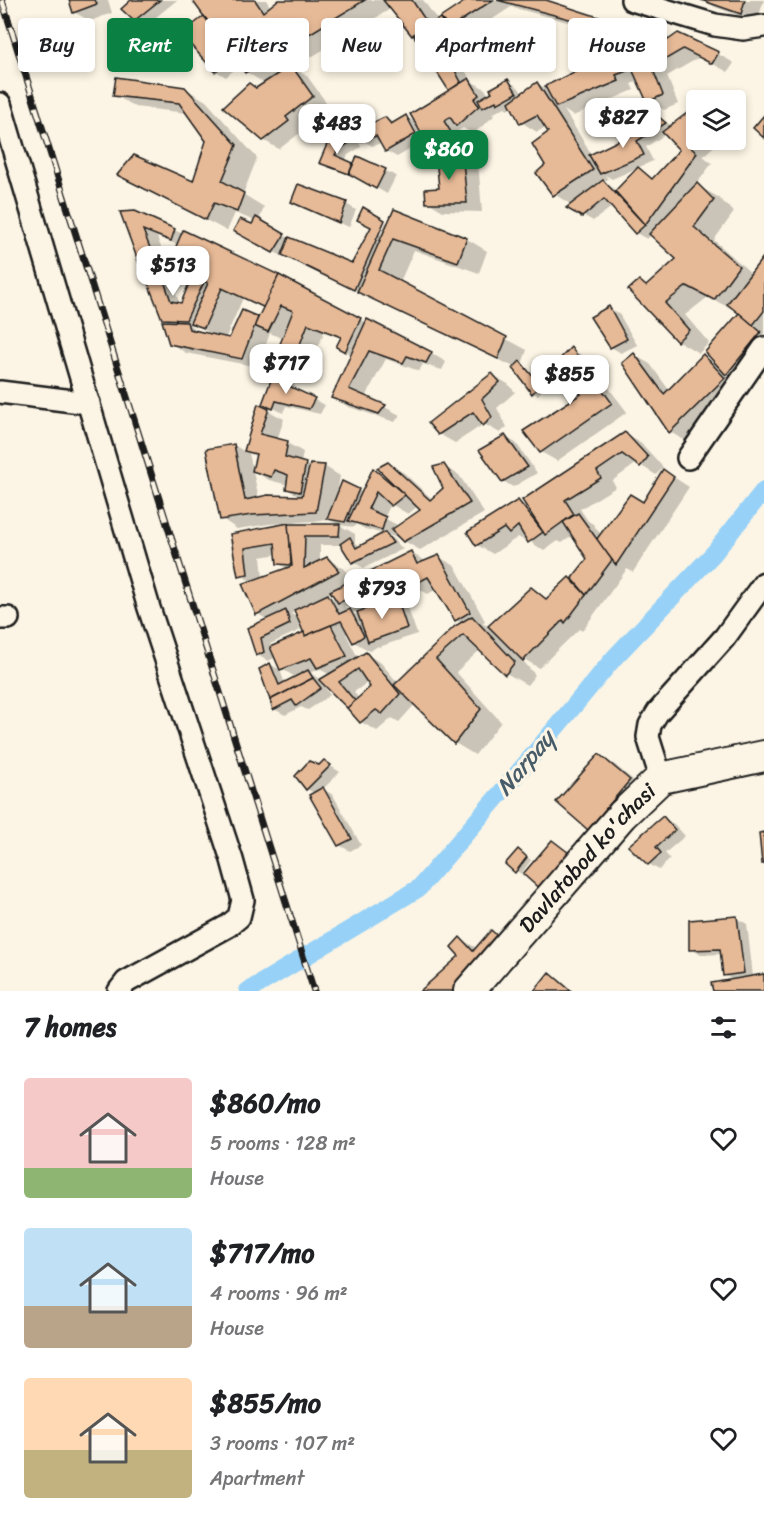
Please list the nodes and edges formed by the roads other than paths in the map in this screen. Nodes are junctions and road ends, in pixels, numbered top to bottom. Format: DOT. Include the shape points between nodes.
graph roads {
  1 [pos="632,0"];
  2 [pos="764,26"];
  3 [pos="0,104"];
  4 [pos="764,348"];
  5 [pos="0,392"];
  6 [pos="89,403"];
  7 [pos="688,458"];
  8 [pos="764,583"];
  9 [pos="764,756"];
  10 [pos="662,778"];
  11 [pos="119,991"];
  12 [pos="469,991"];
  1 -- 2 [label="street" via="715,25 743,29"];
  3 -- 6 [label="street"];
  4 -- 7 [label="street"];
  5 -- 6 [label="street"];
  6 -- 11 [label="street" via="149,608 243,900 239,917 228,926 126,981"];
  8 -- 10 [label="street" via="725,637 650,725 648,737"];
  9 -- 10 [label="street, Davlatobod ko'chasi"];
  10 -- 12 [label="street, Davlatobod ko'chasi" via="622,815"];
}
